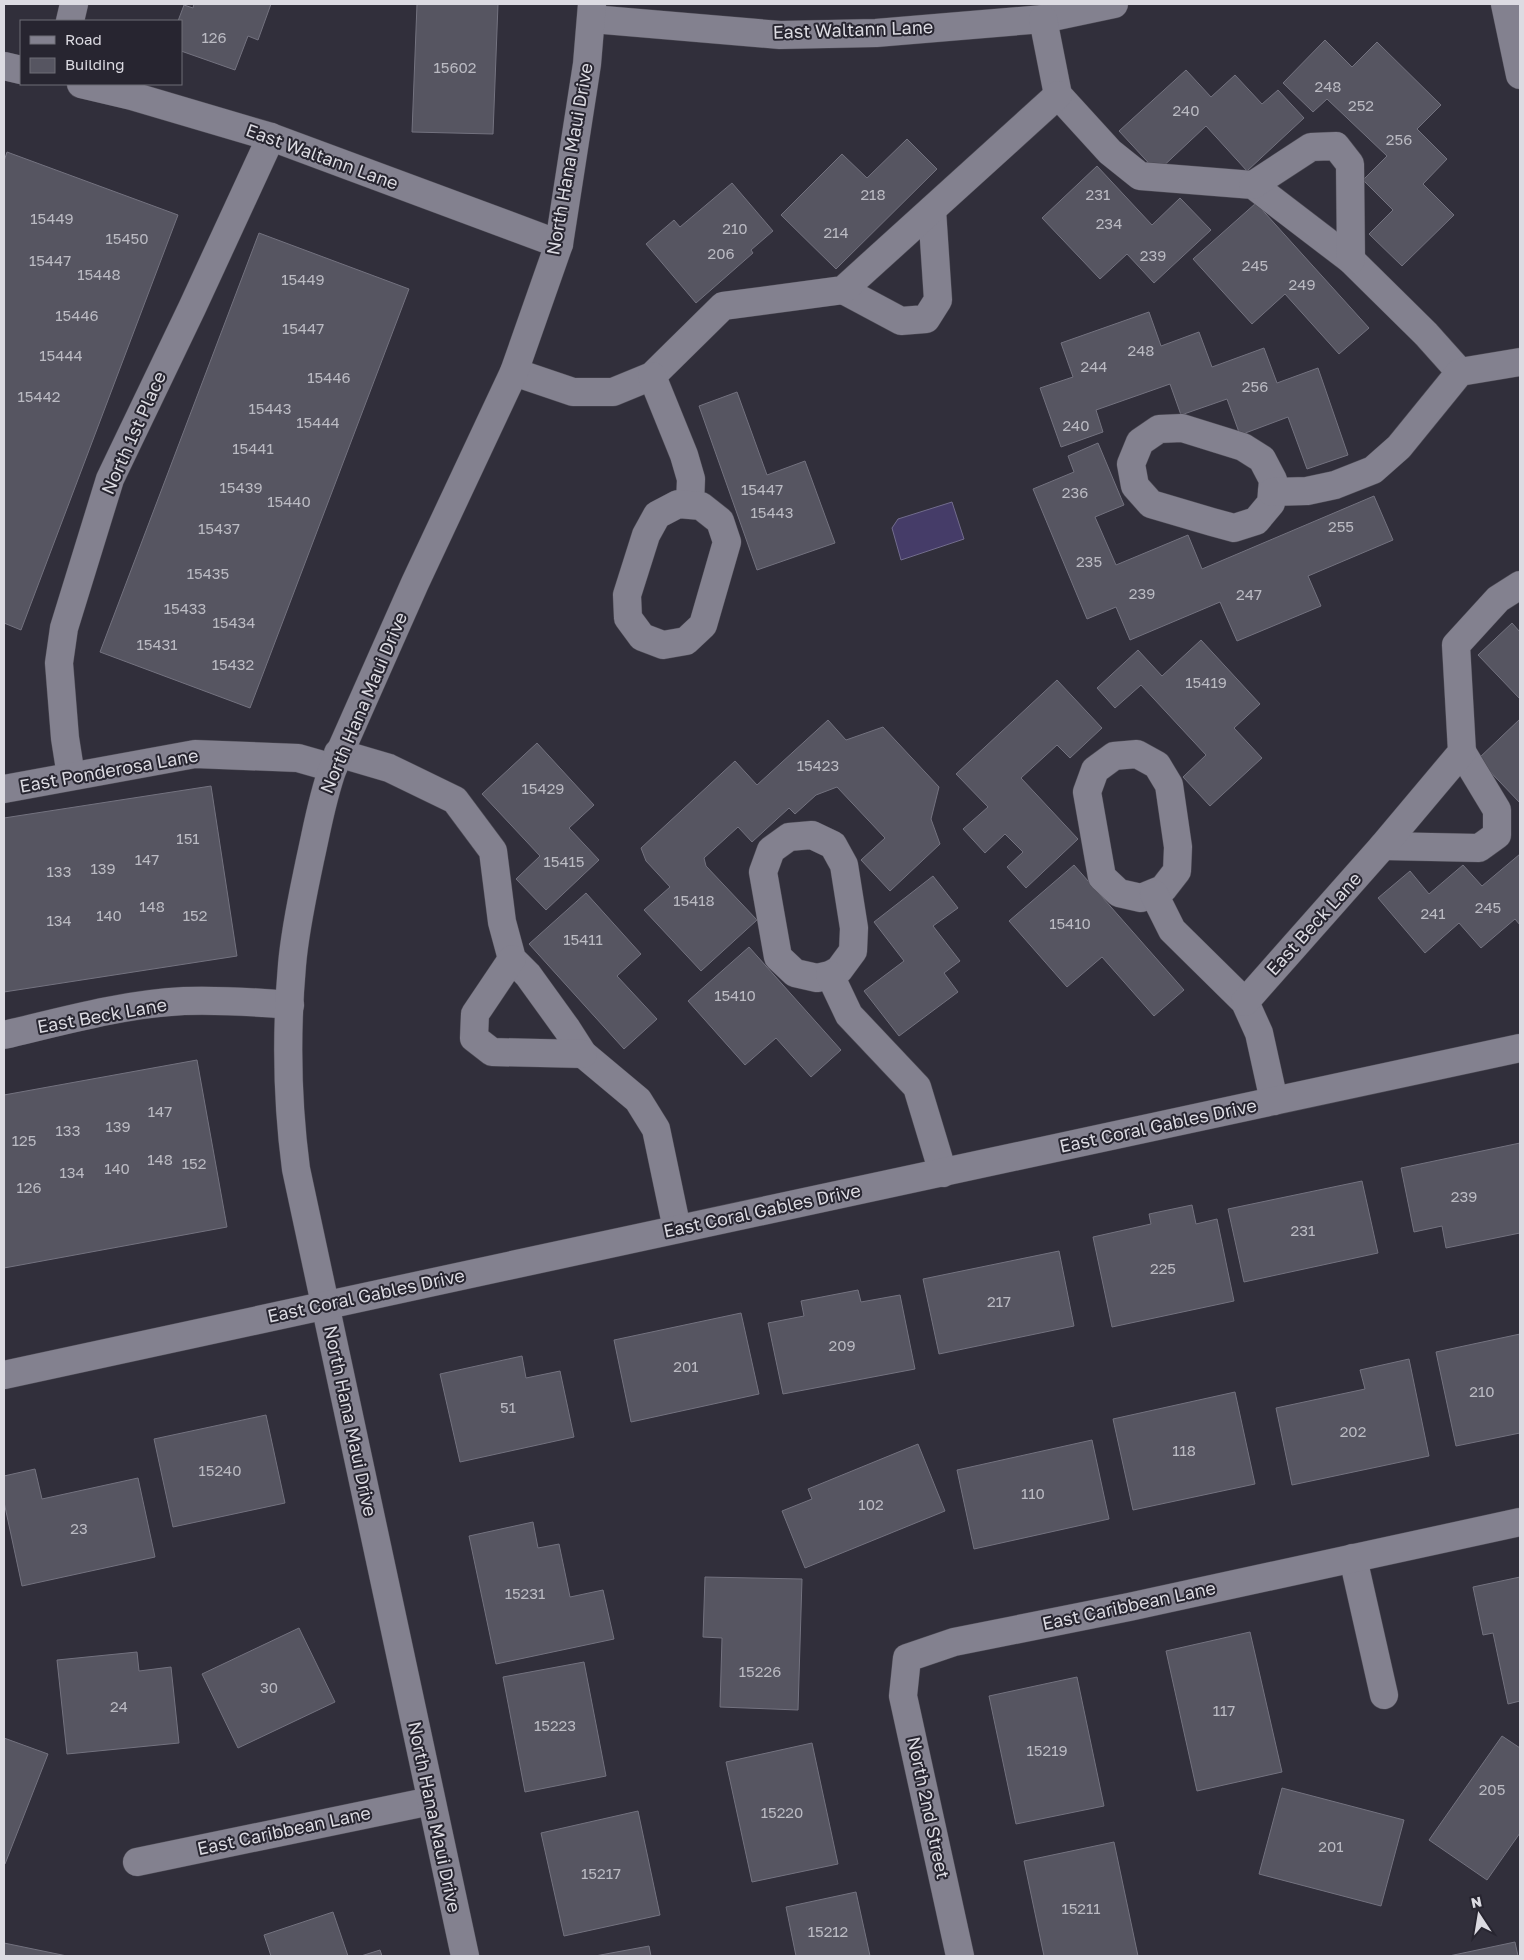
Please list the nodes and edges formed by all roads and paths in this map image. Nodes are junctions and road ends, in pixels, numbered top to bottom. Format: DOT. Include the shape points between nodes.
graph roads {
  1 [pos="74,4"];
  2 [pos="1114,4"];
  3 [pos="1505,4"];
  4 [pos="592,11"];
  5 [pos="1044,19"];
  6 [pos="70,20"];
  7 [pos="4,66"];
  8 [pos="20,70"];
  9 [pos="1520,75"];
  10 [pos="85,85"];
  11 [pos="1058,95"];
  12 [pos="271,137"];
  13 [pos="1253,185"];
  14 [pos="932,210"];
  15 [pos="559,244"];
  16 [pos="1351,260"];
  17 [pos="843,290"];
  18 [pos="1520,362"];
  19 [pos="514,372"];
  20 [pos="1460,372"];
  21 [pos="652,376"];
  22 [pos="1272,492"];
  23 [pos="690,504"];
  24 [pos="1520,585"];
  25 [pos="1462,752"];
  26 [pos="336,761"];
  27 [pos="72,776"];
  28 [pos="4,789"];
  29 [pos="1383,846"];
  30 [pos="1154,894"];
  31 [pos="512,959"];
  32 [pos="830,975"];
  33 [pos="1245,1002"];
  34 [pos="290,1005"];
  35 [pos="4,1035"];
  36 [pos="1520,1048"];
  37 [pos="583,1054"];
  38 [pos="1274,1101"];
  39 [pos="943,1173"];
  40 [pos="677,1229"];
  41 [pos="325,1305"];
  42 [pos="4,1375"];
  43 [pos="1520,1522"];
  44 [pos="1353,1558"];
  45 [pos="907,1658"];
  46 [pos="1384,1695"];
  47 [pos="430,1801"];
  48 [pos="138,1862"];
  49 [pos="465,1956"];
  50 [pos="960,1956"];
  1 -- 6 [label="street"];
  2 -- 5 [label="street, East Waltann Lane"];
  3 -- 9 [label="street"];
  4 -- 5 [label="street, East Waltann Lane" via="780,35 876,32"];
  4 -- 15 [label="street, North Hana Maui Drive"];
  5 -- 11 [label="street"];
  7 -- 8 [label="street"];
  10 -- 12 [label="street, East Waltann Lane"];
  11 -- 13 [label="street" via="1110,152 1140,176"];
  11 -- 14 [label="street"];
  12 -- 15 [label="street, East Waltann Lane"];
  12 -- 27 [label="street, North 1st Place" via="110,479 64,628 59,663 65,738"];
  13 -- 16 [label="street"];
  13 -- 16 [label="street" via="1311,147 1336,146 1350,164"];
  14 -- 17 [label="street"];
  14 -- 17 [label="street" via="938,300 926,319 902,321"];
  15 -- 19 [label="street, North Hana Maui Drive"];
  16 -- 20 [label="street"];
  17 -- 21 [label="street" via="723,306"];
  18 -- 20 [label="street"];
  19 -- 21 [label="street" via="573,392 613,392"];
  19 -- 26 [label="street, North Hana Maui Drive"];
  20 -- 22 [label="street" via="1399,447 1373,470 1335,485 1307,491"];
  21 -- 23 [label="street" via="684,455 691,480"];
  22 -- 22 [label="street" via="1273,480 1262,459 1242,447 1182,428 1159,429 1140,442 1131,464 1135,486 1152,504 1234,528 1256,521 1270,502"];
  23 -- 23 [label="street" via="678,504 658,514 646,534 627,595 628,618 642,637 664,646 686,641 703,625 727,542 720,521 701,506"];
  24 -- 25 [label="street" via="1498,599 1456,645"];
  25 -- 29 [label="street, East Beck Lane"];
  25 -- 29 [label="street" via="1497,810 1497,835 1479,848"];
  26 -- 27 [label="street, East Ponderosa Lane" via="195,754"];
  26 -- 31 [label="street" via="388,768 455,800 494,851 502,922"];
  26 -- 34 [label="street, North Hana Maui Drive" via="324,793 300,911"];
  27 -- 28 [label="street, East Ponderosa Lane"];
  29 -- 33 [label="street, East Beck Lane"];
  30 -- 30 [label="street" via="1163,889 1177,870 1178,847 1169,785 1157,765 1137,754 1114,756 1096,770 1087,792 1102,877 1119,893 1141,898"];
  30 -- 33 [label="street" via="1172,930"];
  31 -- 37 [label="street" via="528,975"];
  31 -- 37 [label="street" via="475,1014 474,1038 492,1052"];
  32 -- 32 [label="street" via="839,970 853,951 854,928 844,866 833,846 812,835 789,836 771,850 763,872 778,957 794,973 817,978"];
  32 -- 39 [label="street" via="849,1015 917,1087"];
  33 -- 38 [label="street" via="1260,1033"];
  34 -- 35 [label="street, East Beck Lane" via="182,1001 106,1011"];
  34 -- 41 [label="street, North Hana Maui Drive" via="290,1119 296,1169"];
  36 -- 38 [label="street, East Coral Gables Drive"];
  37 -- 40 [label="street" via="638,1100 656,1129"];
  38 -- 39 [label="street, East Coral Gables Drive"];
  39 -- 40 [label="street, East Coral Gables Drive"];
  40 -- 41 [label="street, East Coral Gables Drive"];
  41 -- 42 [label="street, East Coral Gables Drive"];
  41 -- 47 [label="street, North Hana Maui Drive"];
  43 -- 44 [label="street, East Caribbean Lane"];
  44 -- 45 [label="street, East Caribbean Lane" via="954,1642"];
  44 -- 46 [label="street"];
  45 -- 50 [label="street, North 2nd Street" via="903,1696"];
  47 -- 48 [label="street, East Caribbean Lane"];
  47 -- 49 [label="street, North Hana Maui Drive"];
}
